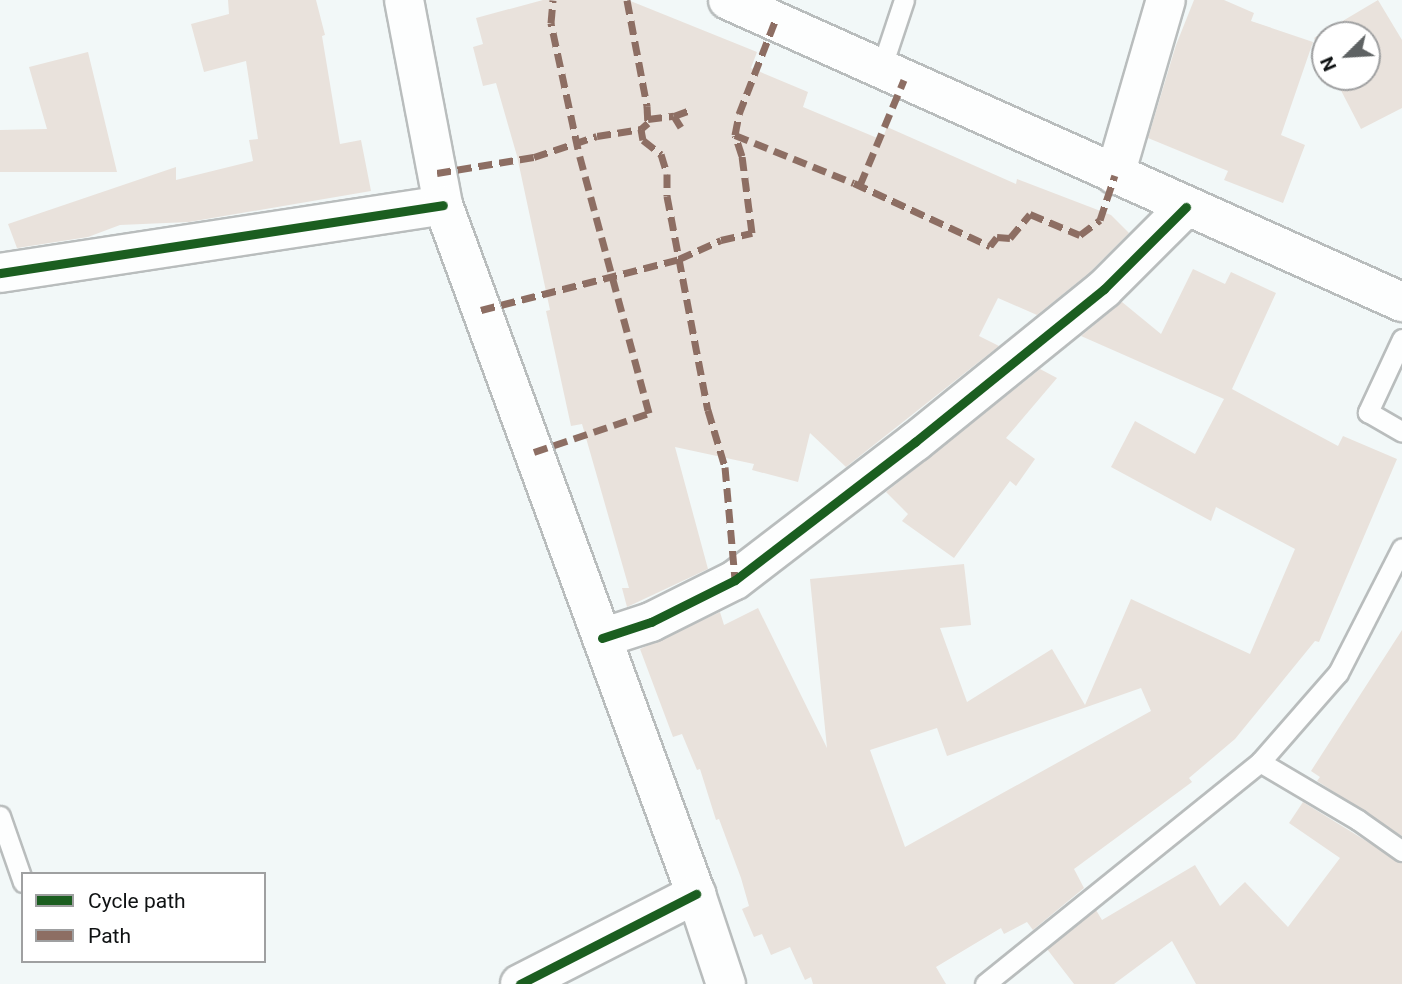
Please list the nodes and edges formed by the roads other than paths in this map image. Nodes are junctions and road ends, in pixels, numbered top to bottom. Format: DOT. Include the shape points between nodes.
graph roads {
  1 [pos="404,0"];
  2 [pos="728,0"];
  3 [pos="904,0"];
  4 [pos="1166,0"];
  5 [pos="881,69"];
  6 [pos="1115,175"];
  7 [pos="443,205"];
  8 [pos="1186,207"];
  9 [pos="0,273"];
  10 [pos="1402,302"];
  11 [pos="1402,339"];
  12 [pos="1402,432"];
  13 [pos="1402,548"];
  14 [pos="602,638"];
  15 [pos="1260,762"];
  16 [pos="0,816"];
  17 [pos="1402,851"];
  18 [pos="21,875"];
  19 [pos="696,894"];
  20 [pos="520,984"];
  21 [pos="726,984"];
  22 [pos="985,984"];
  1 -- 7 [label="main road"];
  2 -- 5 [label="main road"];
  3 -- 5 [label="lane"];
  4 -- 6 [label="main road"];
  5 -- 6 [label="main road"];
  6 -- 8 [label="main road"];
  7 -- 9 [label="main road"];
  7 -- 14 [label="main road"];
  8 -- 10 [label="main road"];
  8 -- 14 [label="main road" via="1104,289 735,580 651,622"];
  11 -- 12 [label="lane" via="1368,412"];
  13 -- 15 [label="lane" via="1338,673"];
  14 -- 19 [label="main road"];
  15 -- 17 [label="lane"];
  15 -- 22 [label="lane"];
  16 -- 18 [label="lane"];
  19 -- 20 [label="main road"];
  19 -- 21 [label="main road"];
}
